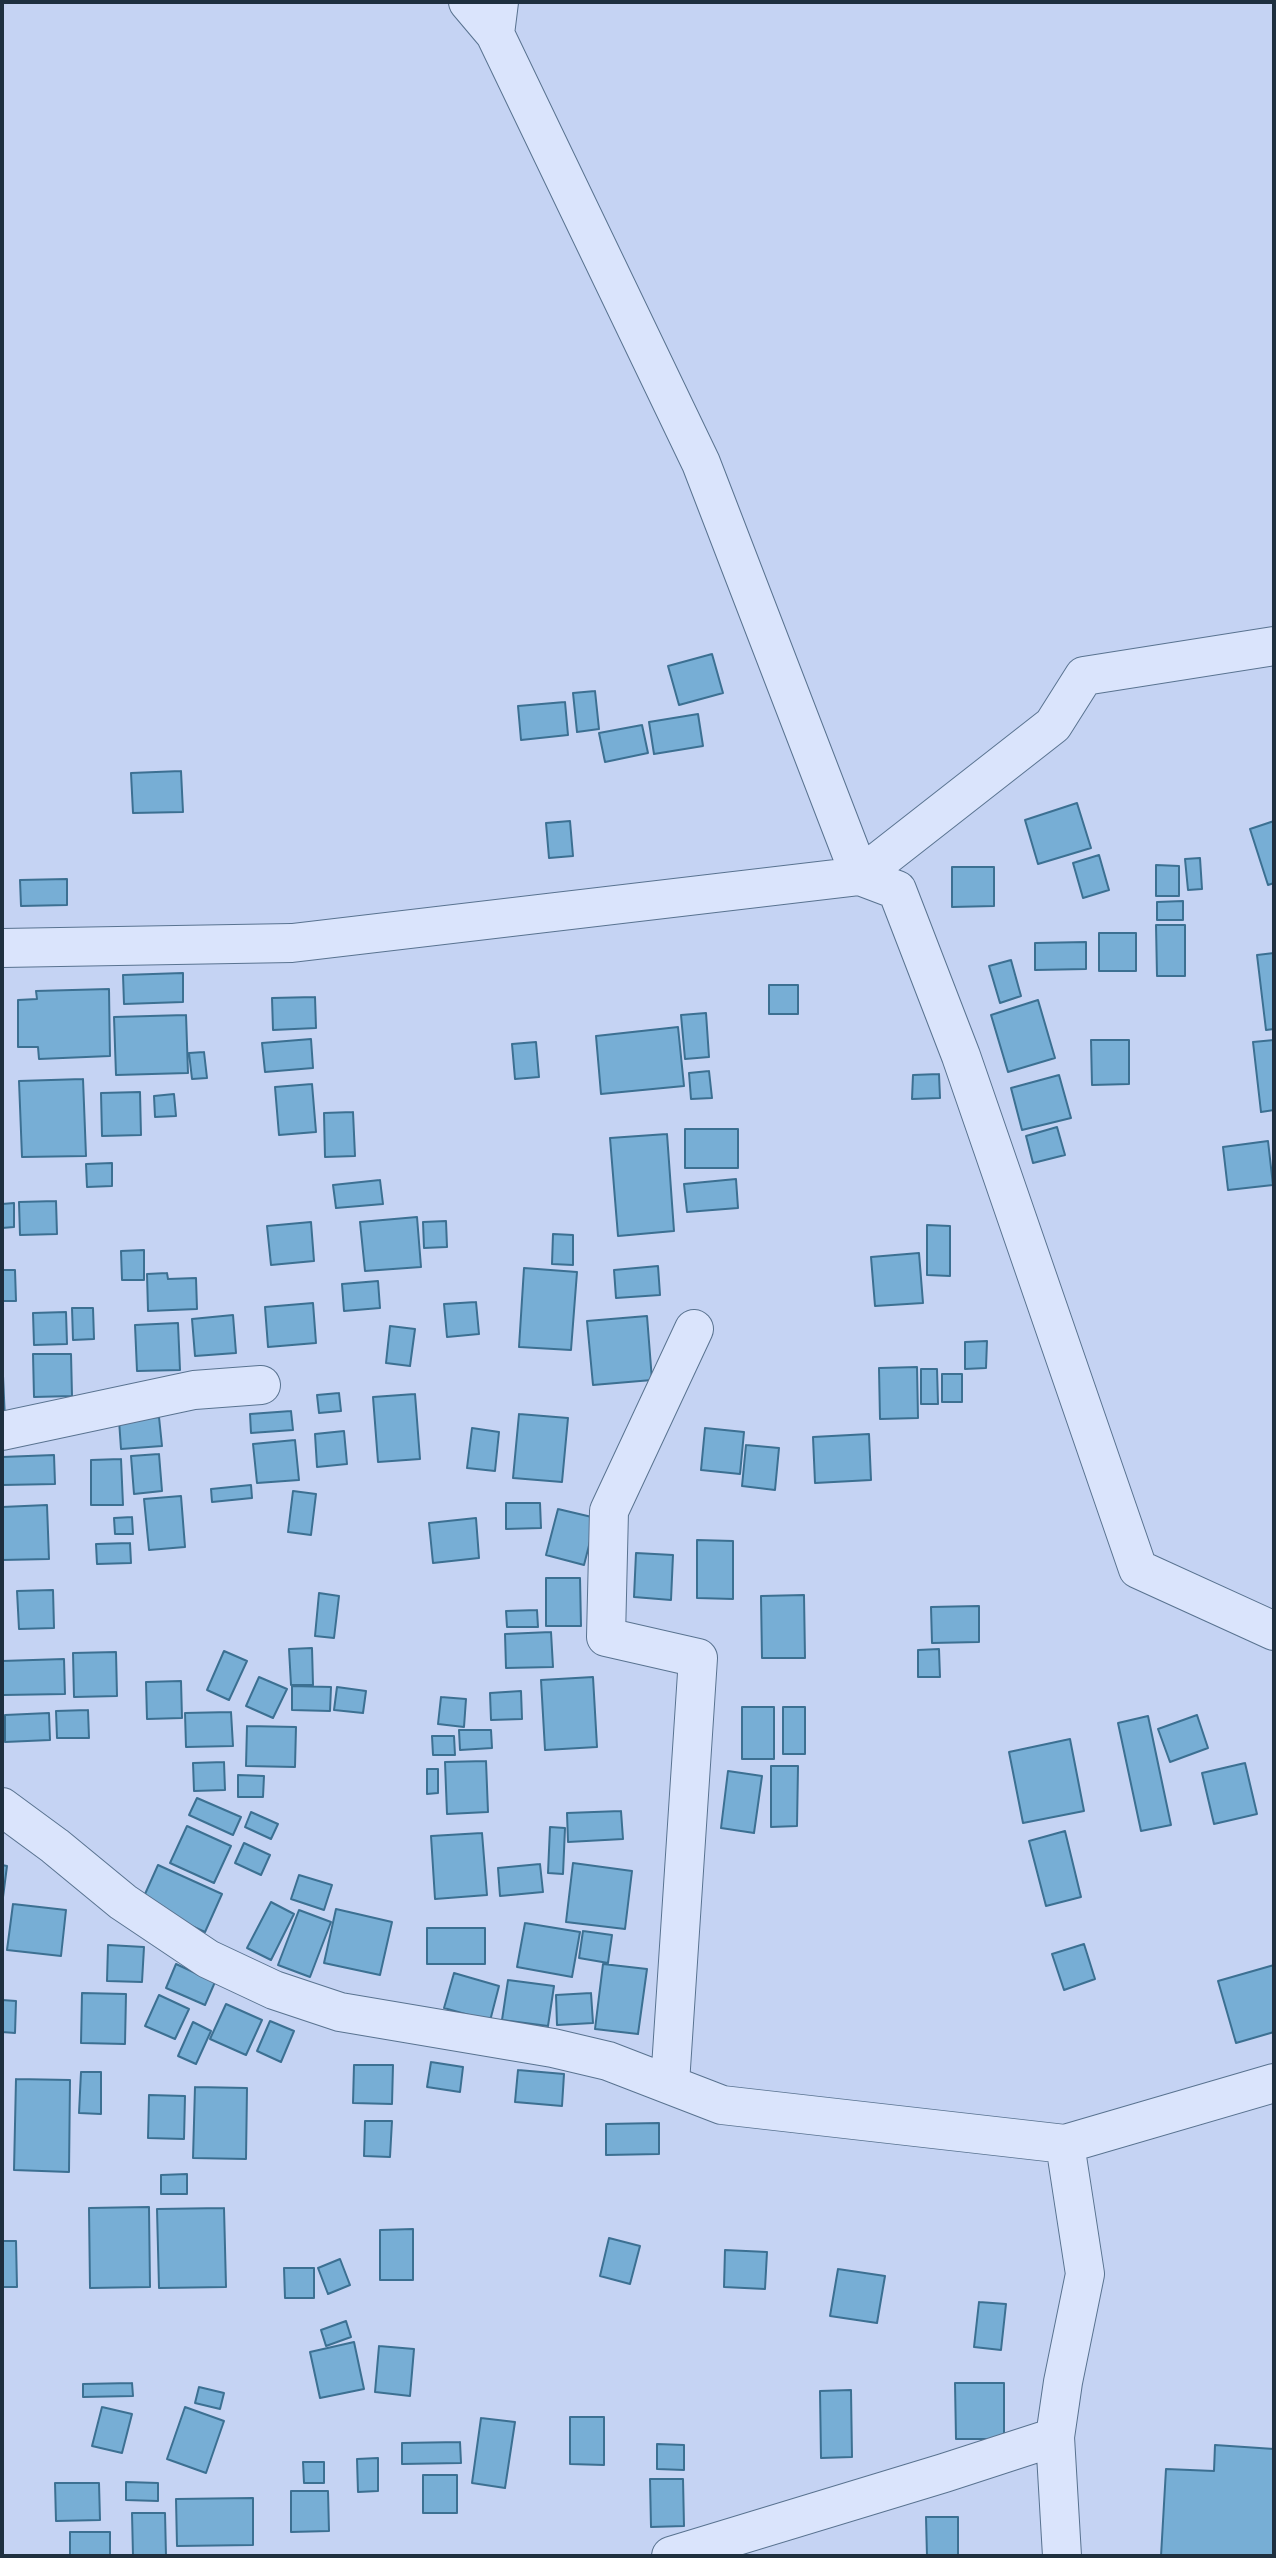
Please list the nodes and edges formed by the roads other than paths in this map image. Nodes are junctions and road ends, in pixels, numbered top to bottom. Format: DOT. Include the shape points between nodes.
graph roads {
  1 [pos="468,2"];
  2 [pos="497,18"];
  3 [pos="1274,646"];
  4 [pos="860,876"];
  5 [pos="2,948"];
  6 [pos="694,1329"];
  7 [pos="261,1385"];
  8 [pos="2,1432"];
  9 [pos="1274,1631"];
  10 [pos="2,1807"];
  11 [pos="670,2083"];
  12 [pos="1274,2083"];
  13 [pos="1065,2144"];
  14 [pos="1055,2437"];
  15 [pos="671,2556"];
  16 [pos="1062,2556"];
  1 -- 2 [label="street"];
  2 -- 4 [label="street" via="701,463"];
  3 -- 4 [label="street" via="1084,676 1053,725"];
  4 -- 5 [label="street" via="292,943"];
  4 -- 9 [label="street" via="897,890 961,1056 1138,1569"];
  6 -- 11 [label="street" via="609,1511 606,1637 698,1658"];
  7 -- 8 [label="street" via="194,1390"];
  10 -- 11 [label="street" via="133,1909 208,1959 274,1990 340,2012 553,2048"];
  11 -- 13 [label="street" via="722,2105"];
  12 -- 13 [label="street"];
  13 -- 14 [label="street" via="1085,2274"];
  14 -- 15 [label="street"];
  14 -- 16 [label="street"];
}
